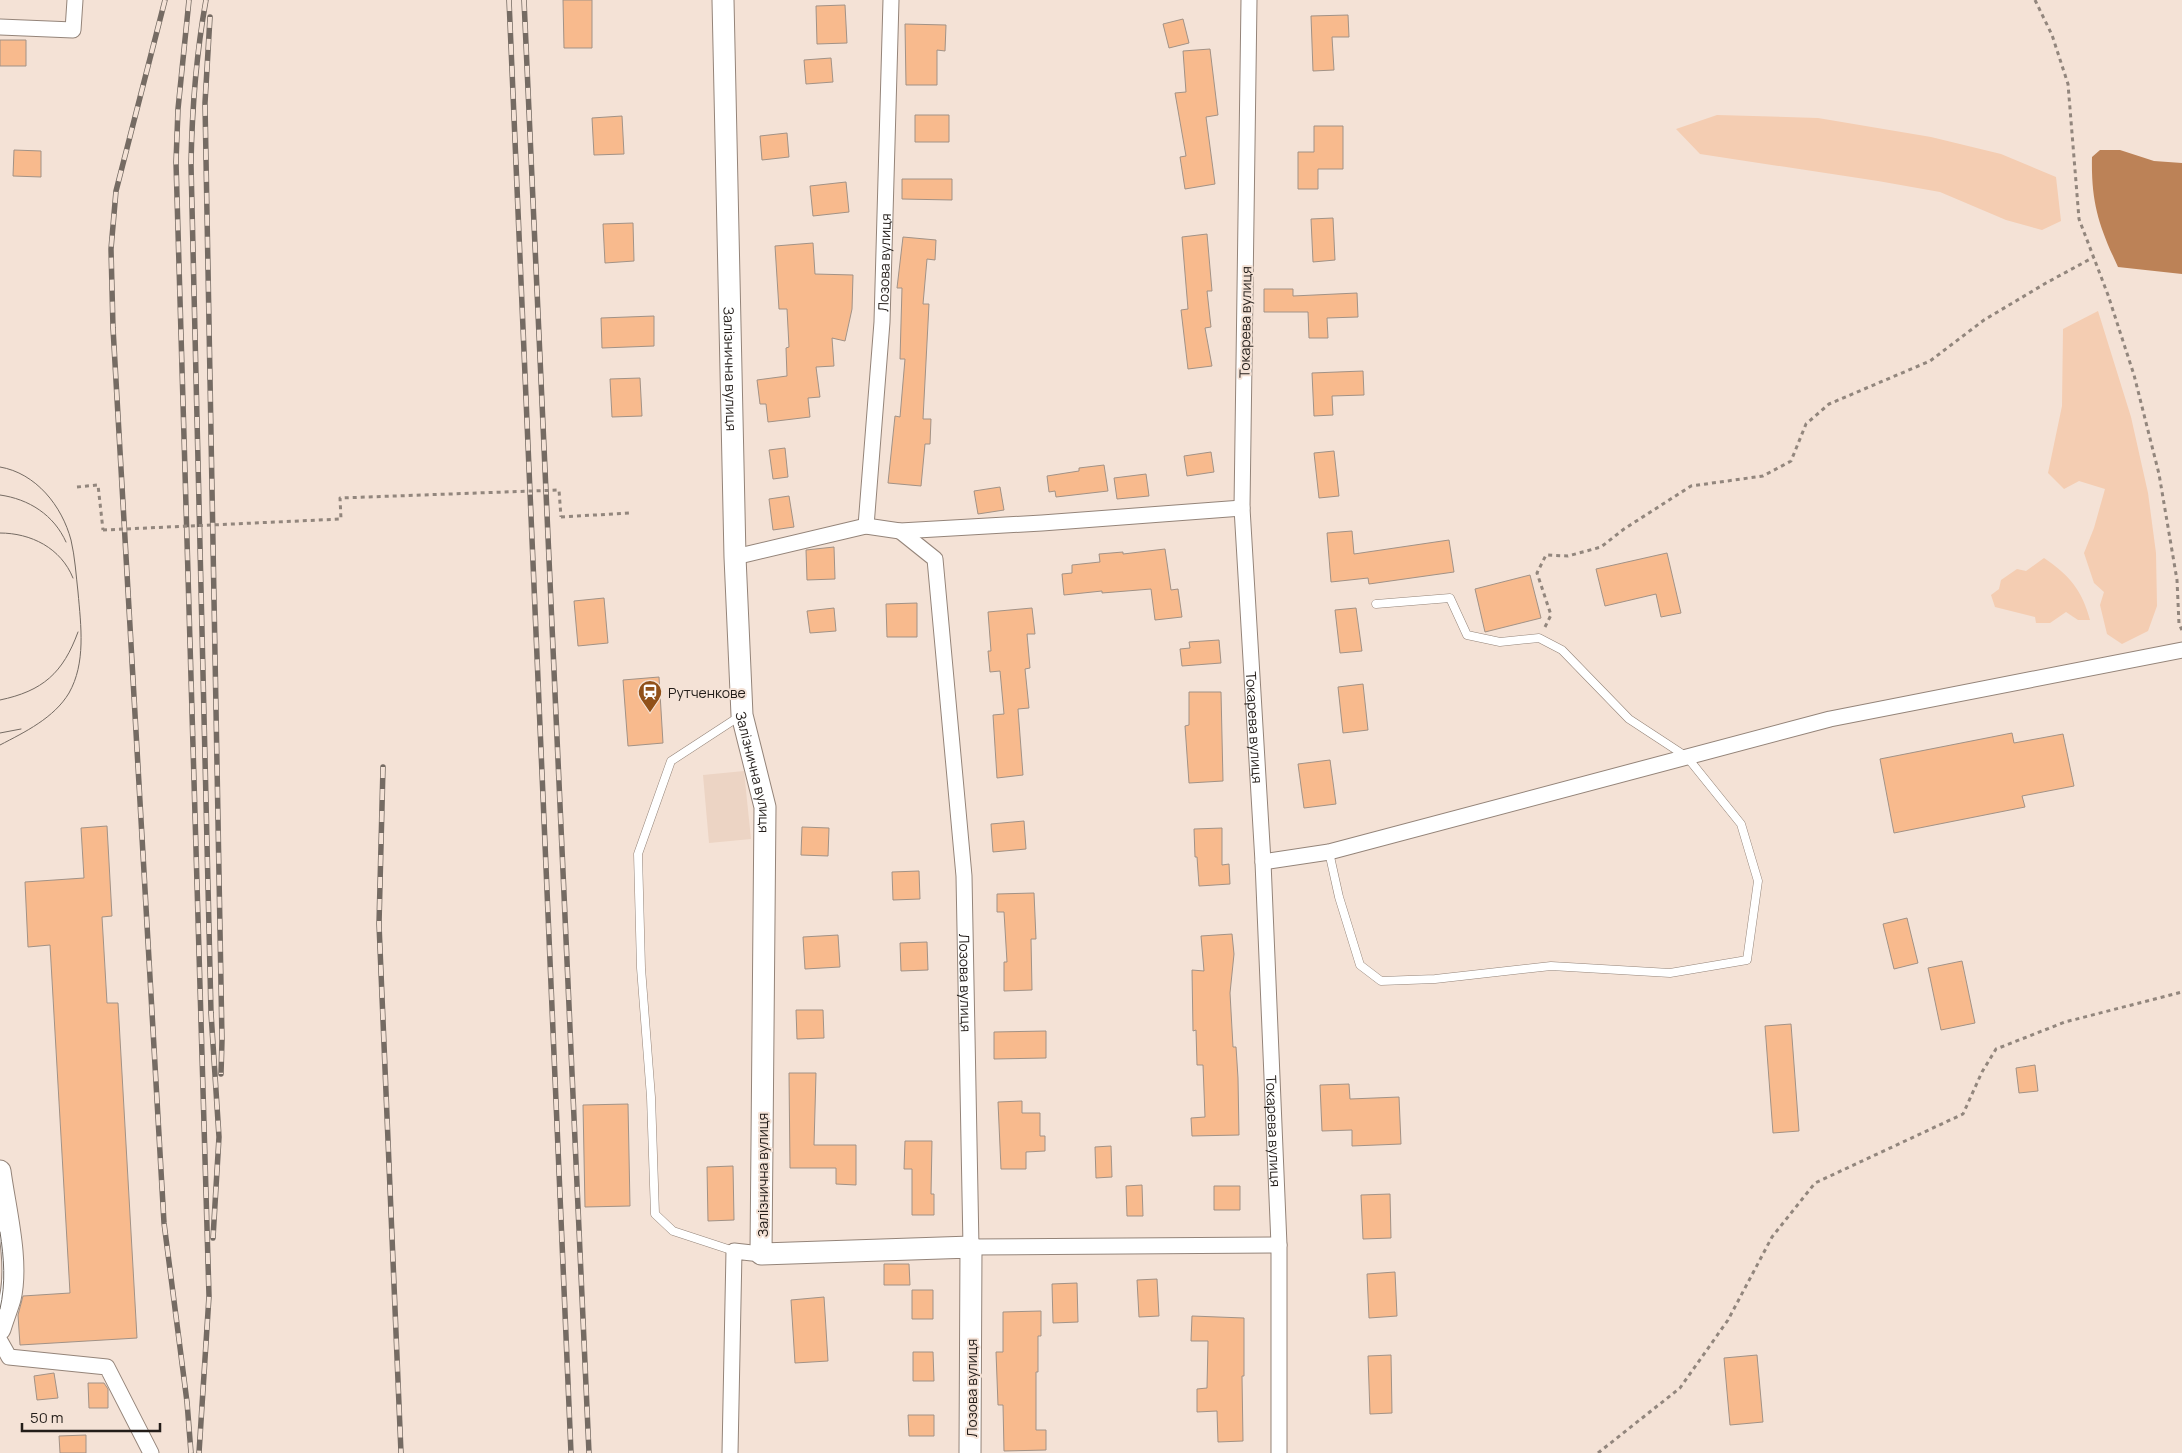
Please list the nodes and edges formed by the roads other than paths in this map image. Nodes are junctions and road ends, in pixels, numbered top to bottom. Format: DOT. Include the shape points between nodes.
graph roads {
  1 [pos="75,0"];
  2 [pos="723,0"];
  3 [pos="891,0"];
  4 [pos="1249,0"];
  5 [pos="0,27"];
  6 [pos="1242,508"];
  7 [pos="866,526"];
  8 [pos="900,531"];
  9 [pos="735,557"];
  10 [pos="1376,604"];
  11 [pos="2182,650"];
  12 [pos="742,715"];
  13 [pos="1687,757"];
  14 [pos="1329,852"];
  15 [pos="1262,862"];
  16 [pos="0,1171"];
  17 [pos="1279,1244"];
  18 [pos="971,1246"];
  19 [pos="734,1251"];
  20 [pos="761,1254"];
  21 [pos="0,1329"];
  22 [pos="0,1341"];
  23 [pos="152,1453"];
  24 [pos="730,1453"];
  25 [pos="970,1453"];
  26 [pos="1278,1453"];
  1 -- 5 [label="street" via="73,30"];
  2 -- 9 [label="main road, Залізнична вулиця"];
  3 -- 7 [label="street, Лозова вулиця" via="882,322"];
  4 -- 6 [label="street, Токарева вулиця"];
  6 -- 8 [label="street"];
  6 -- 15 [label="street, Токарева вулиця"];
  7 -- 8 [label="street"];
  7 -- 9 [label="street"];
  8 -- 18 [label="street, Лозова вулиця" via="935,559 964,876"];
  9 -- 12 [label="main road, Залізнична вулиця"];
  10 -- 13 [label="lane" via="1450,598 1467,635 1500,642 1539,638 1562,650 1629,719"];
  11 -- 13 [label="street" via="1830,719"];
  12 -- 19 [label="lane" via="671,761 638,854 655,1214 673,1231"];
  12 -- 20 [label="main road, Залізнична вулиця" via="765,807"];
  13 -- 14 [label="street"];
  13 -- 14 [label="lane" via="1741,824 1746,840 1758,881 1747,960 1670,973 1551,966 1435,979 1381,981 1360,965"];
  14 -- 15 [label="street"];
  15 -- 17 [label="street, Токарева вулиця"];
  16 -- 21 [label="main road" via="12,1277 10,1298"];
  17 -- 18 [label="street"];
  17 -- 26 [label="street, Токарева вулиця"];
  18 -- 20 [label="main road"];
  18 -- 25 [label="main road, Лозова вулиця"];
  19 -- 20 [label="street, Залізнична вулиця"];
  19 -- 24 [label="street"];
  22 -- 23 [label="street" via="9,1357 107,1367"];
}
